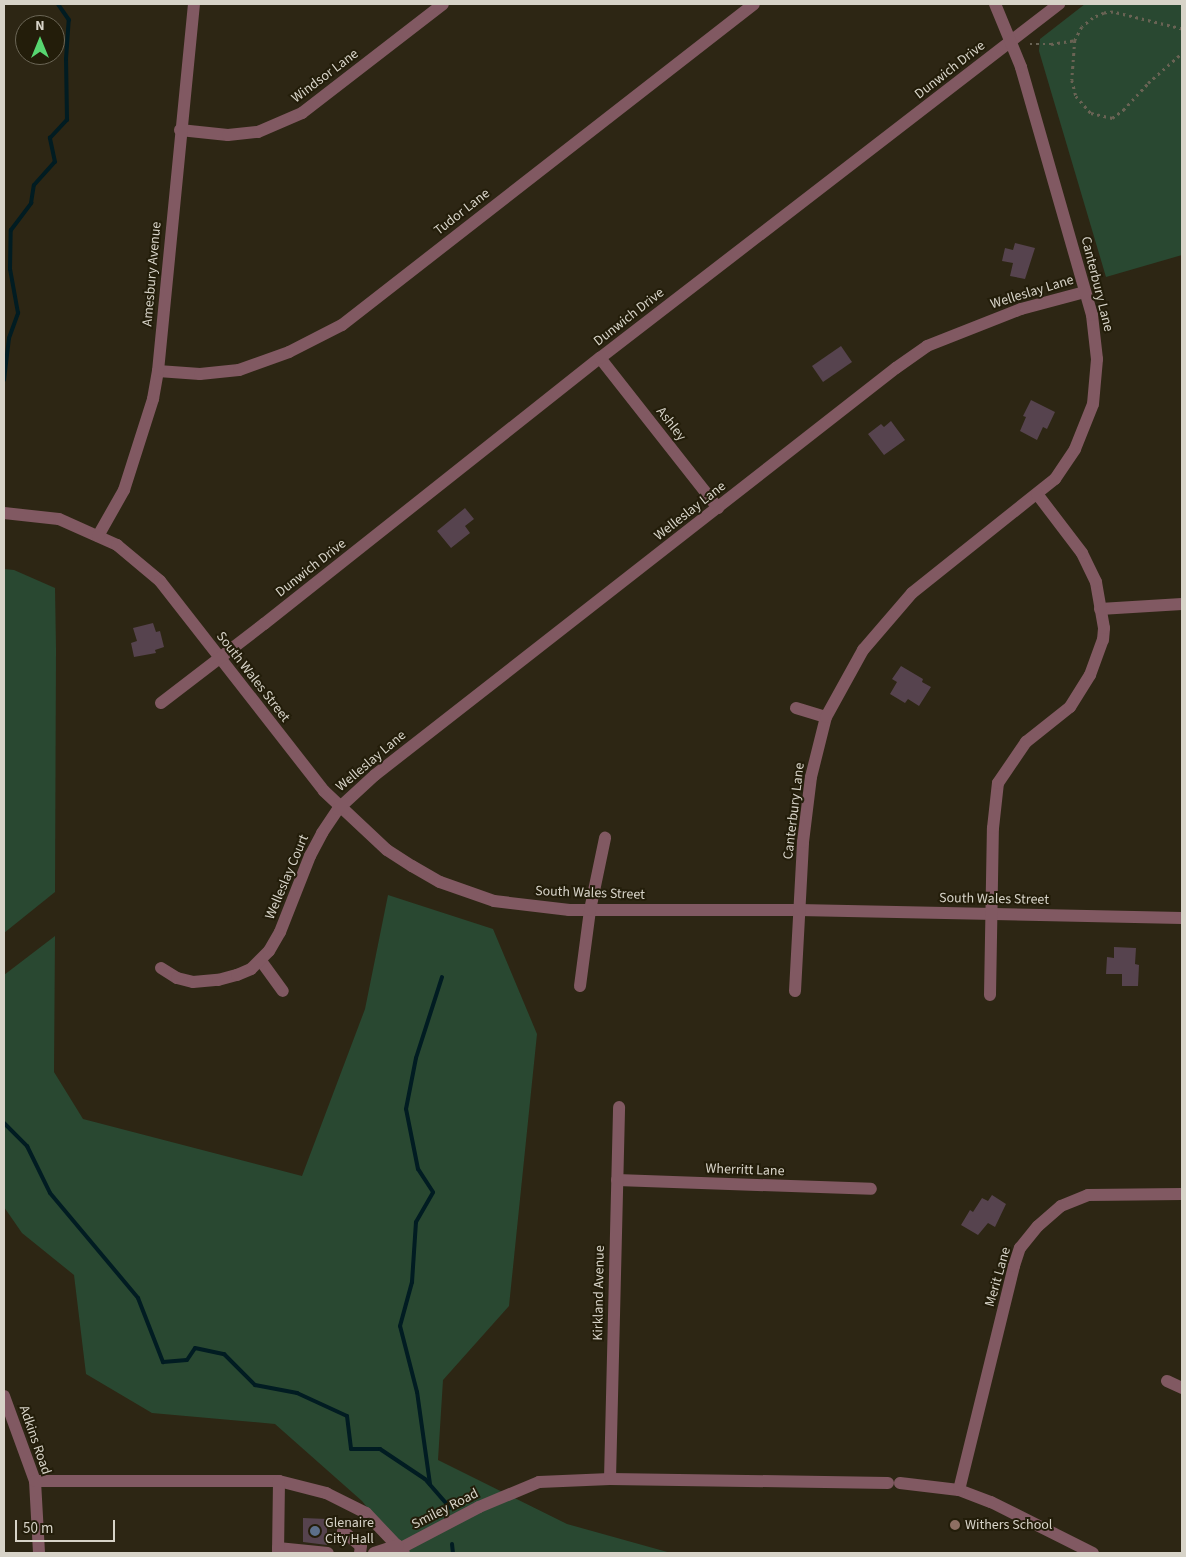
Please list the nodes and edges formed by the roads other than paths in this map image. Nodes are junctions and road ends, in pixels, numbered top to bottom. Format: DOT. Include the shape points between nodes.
graph roads {
  1 [pos="194,4"];
  2 [pos="443,4"];
  3 [pos="754,4"];
  4 [pos="995,4"];
  5 [pos="1059,4"];
  6 [pos="1011,42"];
  7 [pos="180,130"];
  8 [pos="1085,292"];
  9 [pos="600,358"];
  10 [pos="158,371"];
  11 [pos="1038,494"];
  12 [pos="718,508"];
  13 [pos="4,513"];
  14 [pos="98,536"];
  15 [pos="1182,604"];
  16 [pos="1100,608"];
  17 [pos="219,658"];
  18 [pos="161,703"];
  19 [pos="796,708"];
  20 [pos="826,717"];
  21 [pos="341,806"];
  22 [pos="606,838"];
  23 [pos="590,910"];
  24 [pos="799,910"];
  25 [pos="992,914"];
  26 [pos="1182,918"];
  27 [pos="261,961"];
  28 [pos="161,968"];
  29 [pos="580,986"];
  30 [pos="284,991"];
  31 [pos="795,991"];
  32 [pos="990,995"];
  33 [pos="619,1107"];
  34 [pos="617,1180"];
  35 [pos="871,1189"];
  36 [pos="1182,1194"];
  37 [pos="1167,1381"];
  38 [pos="1182,1388"];
  39 [pos="4,1396"];
  40 [pos="610,1479"];
  41 [pos="35,1481"];
  42 [pos="279,1481"];
  43 [pos="959,1490"];
  44 [pos="343,1531"];
  45 [pos="401,1549"];
  46 [pos="278,1551"];
  47 [pos="39,1553"];
  48 [pos="328,1553"];
  49 [pos="360,1553"];
  50 [pos="374,1553"];
  51 [pos="1093,1553"];
  1 -- 7 [label="street, Amesbury Avenue"];
  2 -- 7 [label="street, Windsor Lane" via="302,113 258,132 228,135"];
  3 -- 10 [label="street, Tudor Lane" via="342,324 289,352 239,370 200,374"];
  4 -- 6 [label="street, Canterbury Lane"];
  5 -- 6 [label="street, Dunwich Drive"];
  6 -- 8 [label="street, Canterbury Lane"];
  6 -- 9 [label="street, Dunwich Drive"];
  7 -- 10 [label="street, Amesbury Avenue"];
  8 -- 11 [label="street, Canterbury Lane" via="1096,337 1097,382 1093,404 1075,449 1055,479"];
  8 -- 12 [label="street, Welleslay Lane" via="1021,309 927,346"];
  9 -- 12 [label="street, Ashley"];
  9 -- 17 [label="street, Dunwich Drive"];
  10 -- 14 [label="street, Amesbury Avenue" via="153,399 124,490"];
  11 -- 16 [label="street" via="1082,553 1096,582"];
  11 -- 20 [label="street, Canterbury Lane" via="912,593 863,650"];
  12 -- 21 [label="street, Welleslay Lane" via="375,775"];
  13 -- 14 [label="street, South Wales Street" via="60,519"];
  14 -- 17 [label="street, South Wales Street" via="117,545 160,581"];
  15 -- 16 [label="street"];
  16 -- 25 [label="street" via="1103,640 1090,676 1070,707 1026,742 998,783 993,828"];
  17 -- 18 [label="street, Dunwich Drive"];
  17 -- 21 [label="street, South Wales Street" via="324,791"];
  19 -- 20 [label="street"];
  20 -- 24 [label="street, Canterbury Lane" via="811,778"];
  21 -- 23 [label="street, South Wales Street" via="387,850 440,882 494,901"];
  21 -- 27 [label="street, Welleslay Court" via="310,856 290,911"];
  22 -- 23 [label="street"];
  23 -- 24 [label="street, South Wales Street"];
  23 -- 29 [label="street"];
  24 -- 25 [label="street, South Wales Street"];
  24 -- 31 [label="street, Canterbury Lane"];
  25 -- 26 [label="street, South Wales Street"];
  25 -- 32 [label="street"];
  27 -- 28 [label="street, Welleslay Court" via="237,976 193,982 177,978"];
  27 -- 30 [label="street"];
  33 -- 34 [label="street, Kirkland Avenue"];
  34 -- 35 [label="street, Wherritt Lane"];
  34 -- 40 [label="street, Kirkland Avenue"];
  36 -- 43 [label="street, Merit Lane" via="1088,1195 1062,1206 1038,1226 1020,1248"];
  37 -- 38 [label="street"];
  39 -- 41 [label="street, Adkins Road"];
  40 -- 43 [label="street, Smiley Road" via="894,1483"];
  40 -- 45 [label="street, Smiley Road" via="539,1482 479,1506"];
  41 -- 42 [label="street"];
  41 -- 47 [label="street, Adkins Road"];
  42 -- 45 [label="street" via="326,1493 366,1513"];
  42 -- 46 [label="street"];
  43 -- 51 [label="street, Smiley Road" via="991,1502"];
  44 -- 49 [label="street" via="361,1546"];
  45 -- 50 [label="street, Smiley Road"];
  46 -- 48 [label="street"];
}
